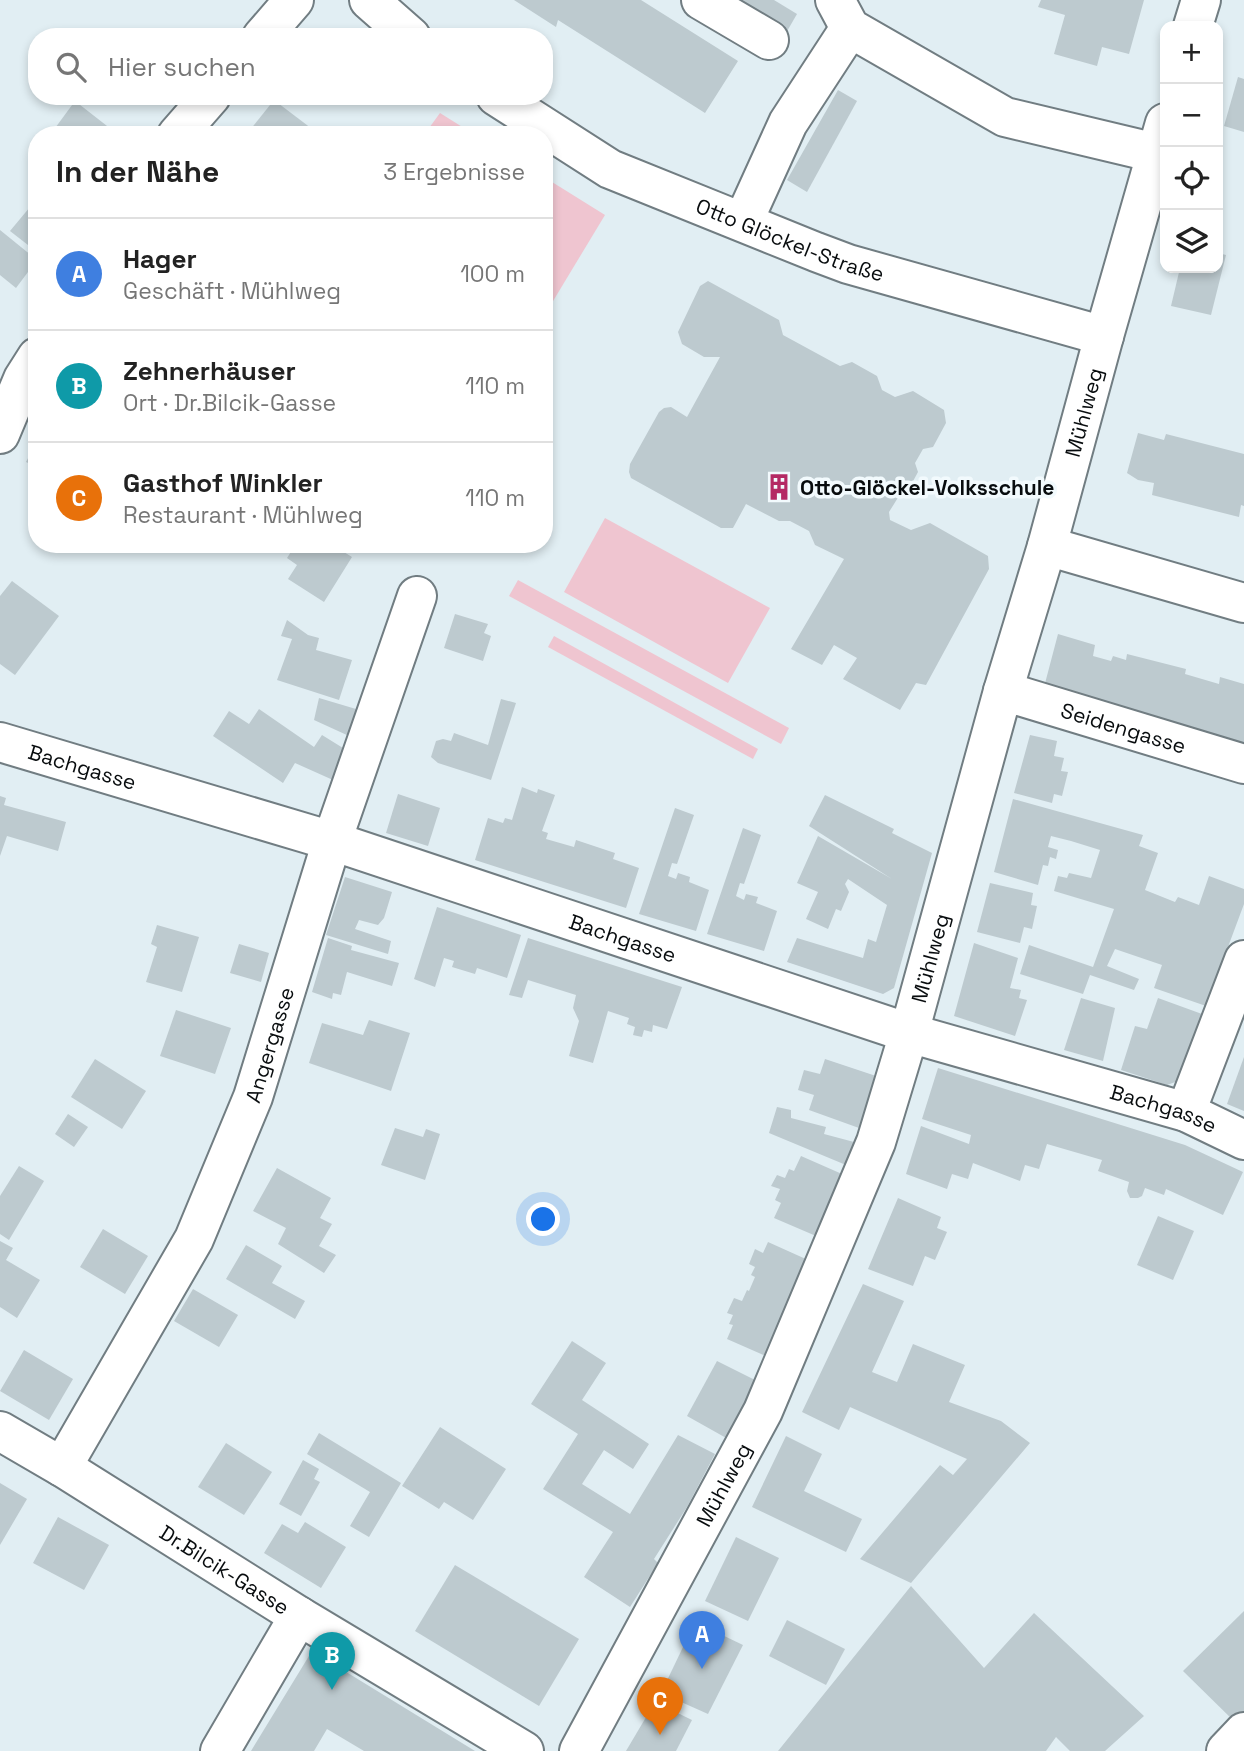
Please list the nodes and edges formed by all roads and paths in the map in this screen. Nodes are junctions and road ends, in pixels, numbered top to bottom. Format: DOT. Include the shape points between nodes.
graph roads {
  1 [pos="294,0"];
  2 [pos="369,0"];
  3 [pos="701,0"];
  4 [pos="1201,0"];
  5 [pos="843,14"];
  6 [pos="1195,21"];
  7 [pos="270,28"];
  8 [pos="401,28"];
  9 [pos="769,40"];
  10 [pos="203,105"];
  11 [pos="510,105"];
  12 [pos="185,126"];
  13 [pos="543,126"];
  14 [pos="553,132"];
  15 [pos="1160,138"];
  16 [pos="1160,141"];
  17 [pos="743,222"];
  18 [pos="1104,336"];
  19 [pos="28,371"];
  20 [pos="0,434"];
  21 [pos="1048,546"];
  22 [pos="417,596"];
  23 [pos="1244,603"];
  24 [pos="1003,691"];
  25 [pos="0,741"];
  26 [pos="1244,764"];
  27 [pos="332,841"];
  28 [pos="1244,960"];
  29 [pos="909,1033"];
  30 [pos="1186,1112"];
  31 [pos="1244,1140"];
  32 [pos="0,1431"];
  33 [pos="62,1467"];
  34 [pos="299,1616"];
  35 [pos="1244,1732"];
  36 [pos="220,1751"];
  37 [pos="524,1751"];
  38 [pos="579,1751"];
  39 [pos="1226,1751"];
  1 -- 7 [label="street"];
  2 -- 8 [label="street"];
  3 -- 9 [label="street"];
  4 -- 6 [label="street"];
  5 -- 15 [label="street" via="1005,117"];
  5 -- 17 [label="street"];
  10 -- 12 [label="street"];
  11 -- 13 [label="street, Otto Glöckel-Straße"];
  14 -- 17 [label="street, Otto Glöckel-Straße" via="610,169"];
  16 -- 18 [label="street, Mühlweg"];
  17 -- 18 [label="street, Otto Glöckel-Straße" via="848,264"];
  18 -- 21 [label="street, Mühlweg"];
  19 -- 20 [label="street"];
  21 -- 23 [label="street"];
  21 -- 24 [label="street, Mühlweg"];
  22 -- 27 [label="street, Angergasse"];
  24 -- 26 [label="street, Seidengasse"];
  24 -- 29 [label="street, Mühlweg"];
  25 -- 27 [label="street, Bachgasse"];
  27 -- 29 [label="street, Bachgasse"];
  27 -- 33 [label="street, Angergasse" via="253,1097 194,1239"];
  28 -- 30 [label="street"];
  29 -- 30 [label="street, Bachgasse"];
  29 -- 38 [label="street, Mühlweg" via="876,1142 763,1411"];
  30 -- 31 [label="street, Bachgasse"];
  32 -- 33 [label="street, Dr.Bilcik-Gasse"];
  33 -- 34 [label="street, Dr.Bilcik-Gasse"];
  34 -- 36 [label="street"];
  34 -- 37 [label="street, Dr.Bilcik-Gasse"];
  35 -- 39 [label="street"];
}
